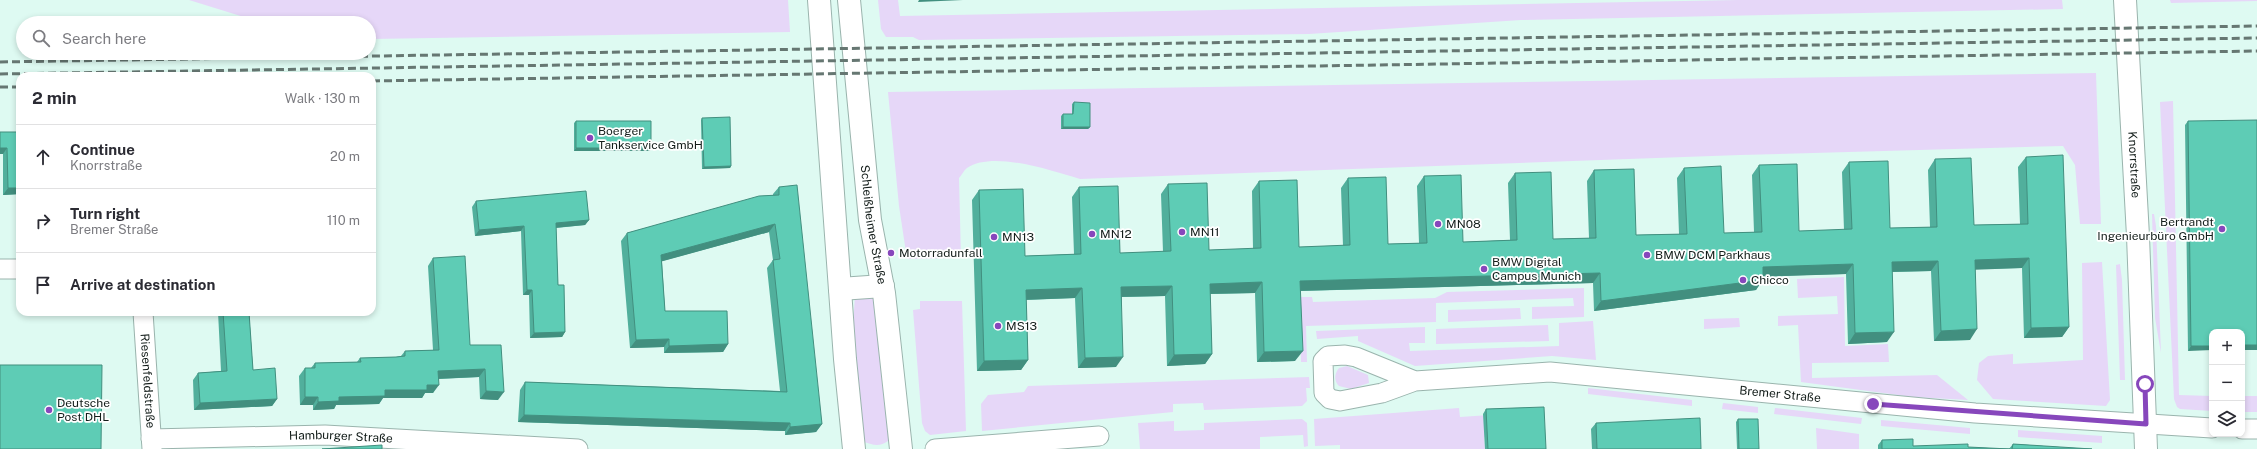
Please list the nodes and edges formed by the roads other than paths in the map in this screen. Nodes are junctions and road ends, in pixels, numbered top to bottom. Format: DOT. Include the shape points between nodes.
graph roads {
  1 [pos="819,0"];
  2 [pos="849,0"];
  3 [pos="2125,0"];
  4 [pos="0,269"];
  5 [pos="16,269"];
  6 [pos="883,286"];
  7 [pos="840,289"];
  8 [pos="143,316"];
  9 [pos="1415,381"];
  10 [pos="2146,424"];
  11 [pos="2209,428"];
  12 [pos="2245,429"];
  13 [pos="2257,429"];
  14 [pos="1099,436"];
  15 [pos="152,444"];
  16 [pos="578,449"];
  17 [pos="854,449"];
  18 [pos="900,449"];
  19 [pos="935,449"];
  20 [pos="2146,449"];
  1 -- 7 [label="main road"];
  2 -- 6 [label="main road, Schleißheimer Straße" via="870,220"];
  3 -- 10 [label="main road, Knorrstraße"];
  4 -- 5 [label="street"];
  6 -- 7 [label="main road"];
  6 -- 18 [label="main road, Schleißheimer Straße"];
  7 -- 17 [label="main road"];
  8 -- 15 [label="street, Riesenfeldstraße"];
  9 -- 10 [label="street, Bremer Straße" via="1550,372 1579,373 1873,404"];
  10 -- 11 [label="street, Bremer Straße"];
  10 -- 20 [label="main road, Knorrstraße"];
  12 -- 13 [label="street"];
  14 -- 19 [label="street"];
  15 -- 16 [label="street, Hamburger Straße" via="326,435"];
}
